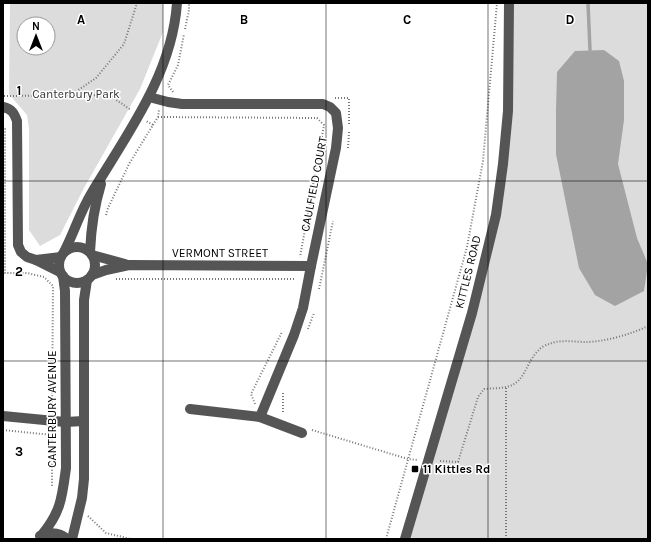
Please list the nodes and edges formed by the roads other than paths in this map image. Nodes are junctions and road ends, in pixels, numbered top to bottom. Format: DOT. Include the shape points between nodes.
graph roads {
  1 [pos="177,3"];
  2 [pos="510,3"];
  3 [pos="150,97"];
  4 [pos="3,108"];
  5 [pos="105,173"];
  6 [pos="91,253"];
  7 [pos="63,254"];
  8 [pos="36,260"];
  9 [pos="129,265"];
  10 [pos="311,266"];
  11 [pos="62,274"];
  12 [pos="90,278"];
  13 [pos="190,409"];
  14 [pos="3,416"];
  15 [pos="260,417"];
  16 [pos="84,421"];
  17 [pos="65,422"];
  18 [pos="304,430"];
  19 [pos="39,537"];
  20 [pos="67,539"];
  21 [pos="72,539"];
  22 [pos="405,539"];
  1 -- 3 [label="street" via="170,44"];
  2 -- 22 [label="street, KITTLES ROAD" via="508,111 496,215 472,313"];
  3 -- 5 [label="street"];
  3 -- 10 [label="street, CAULFIELD COURT" via="182,104 323,104 336,113 336,148"];
  4 -- 8 [label="street" via="14,113 17,121 18,245 27,257"];
  5 -- 6 [label="street" via="93,215"];
  5 -- 7 [label="street" via="91,194"];
  6 -- 7 [label="street" via="76,247"];
  6 -- 9 [label="street, VERMONT STREET"];
  6 -- 12 [label="street" via="95,265"];
  7 -- 8 [label="street"];
  7 -- 11 [label="street" via="59,263"];
  8 -- 11 [label="street"];
  9 -- 10 [label="street, VERMONT STREET"];
  9 -- 12 [label="street, VERMONT STREET" via="106,270"];
  10 -- 15 [label="street, CAULFIELD COURT" via="303,308 294,335"];
  11 -- 12 [label="street" via="75,283"];
  11 -- 17 [label="street, CANTERBURY AVENUE" via="65,291"];
  12 -- 16 [label="street" via="84,300"];
  13 -- 15 [label="street"];
  14 -- 17 [label="street"];
  15 -- 18 [label="street"];
  16 -- 17 [label="street"];
  16 -- 21 [label="street" via="84,479"];
  17 -- 19 [label="street, CANTERBURY AVENUE" via="66,468 63,493 52,522"];
  19 -- 20 [label="street" via="58,534"];
}
